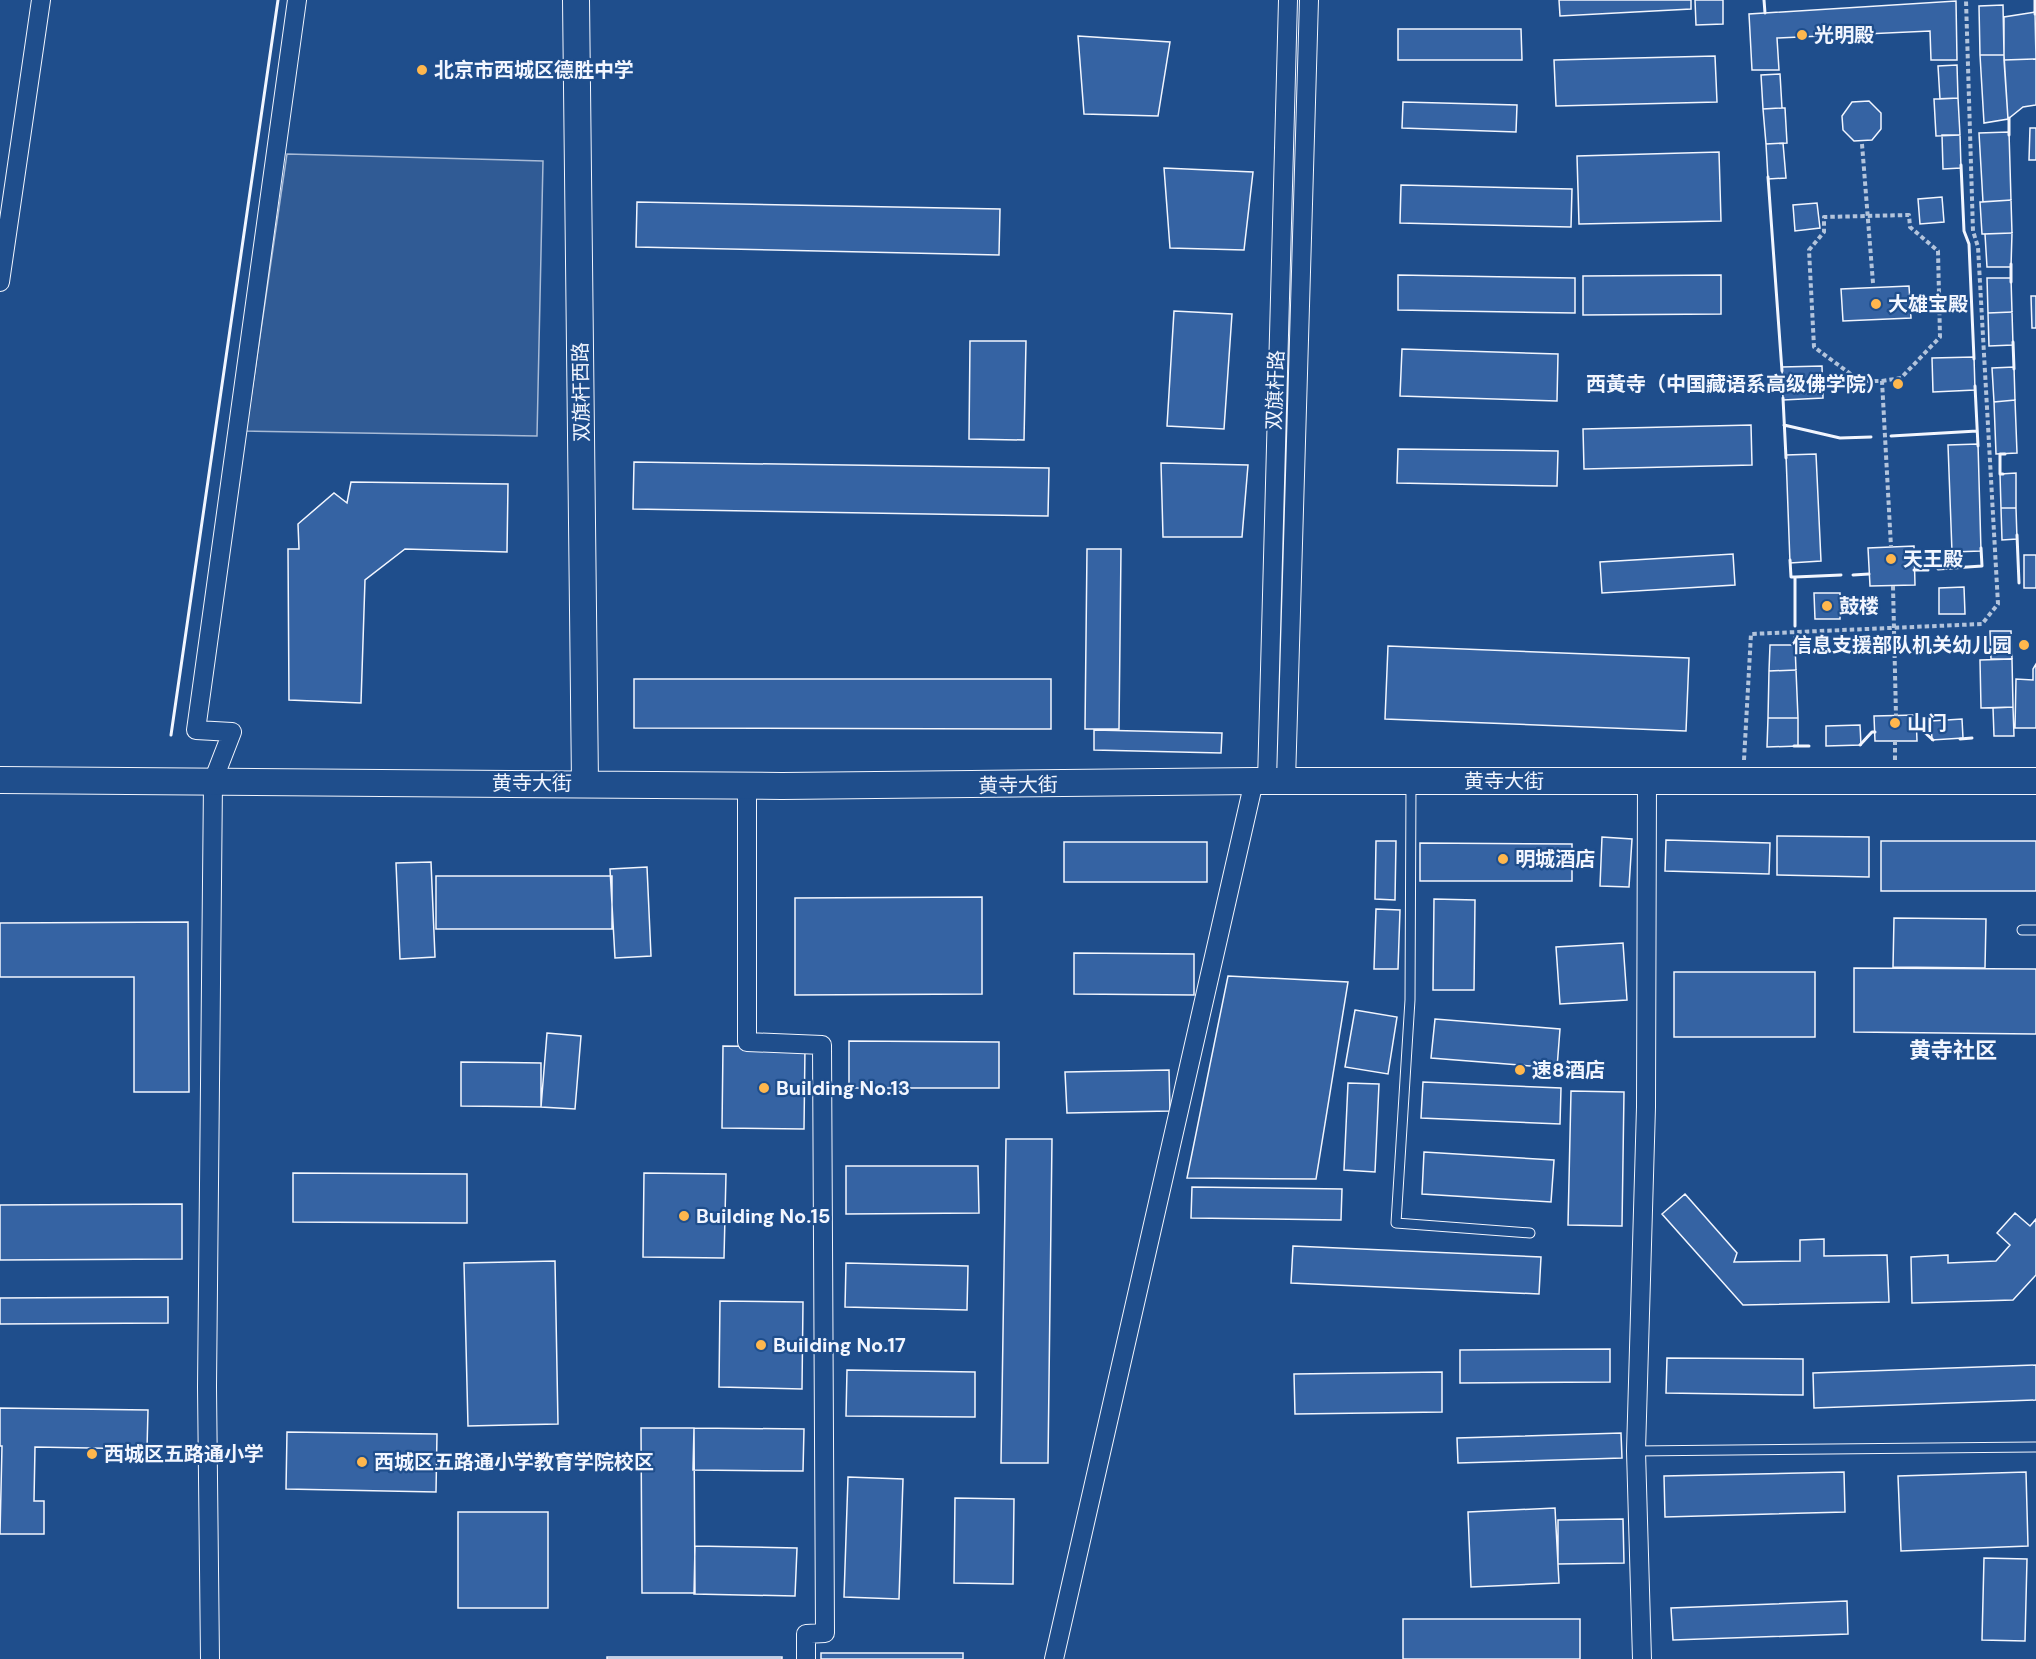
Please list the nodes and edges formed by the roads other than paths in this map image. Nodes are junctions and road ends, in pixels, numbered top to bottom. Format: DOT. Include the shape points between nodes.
graph roads {
  1 [pos="41,0"];
  2 [pos="297,0"];
  3 [pos="576,0"];
  4 [pos="1288,0"];
  5 [pos="1309,0"];
  6 [pos="0,282"];
  7 [pos="0,780"];
  8 [pos="213,781"];
  9 [pos="1269,781"];
  10 [pos="1411,781"];
  11 [pos="1647,781"];
  12 [pos="2036,781"];
  13 [pos="585,784"];
  14 [pos="747,786"];
  15 [pos="2022,930"];
  16 [pos="2036,930"];
  17 [pos="1530,1233"];
  18 [pos="2036,1447"];
  19 [pos="1636,1451"];
  20 [pos="210,1659"];
  21 [pos="806,1659"];
  22 [pos="1054,1659"];
  23 [pos="1642,1659"];
  1 -- 6 [label="street"];
  2 -- 8 [label="street" via="196,730 232,732"];
  3 -- 13 [label="street, 双旗杆西路"];
  4 -- 9 [label="street"];
  5 -- 9 [label="street, 双旗杆路"];
  7 -- 8 [label="street, 黄寺大街"];
  8 -- 13 [label="street, 黄寺大街"];
  8 -- 20 [label="street" via="207,1388"];
  9 -- 10 [label="street, 黄寺大街"];
  9 -- 14 [label="street, 黄寺大街"];
  9 -- 22 [label="street"];
  10 -- 11 [label="street, 黄寺大街"];
  10 -- 17 [label="lane" via="1410,1000 1396,1223"];
  11 -- 12 [label="street, 黄寺大街"];
  11 -- 19 [label="street" via="1646,1107"];
  13 -- 14 [label="street, 黄寺大街"];
  14 -- 21 [label="street" via="747,1042 822,1045 825,1633 806,1634"];
  15 -- 16 [label="lane"];
  18 -- 19 [label="lane"];
  19 -- 23 [label="street"];
}
